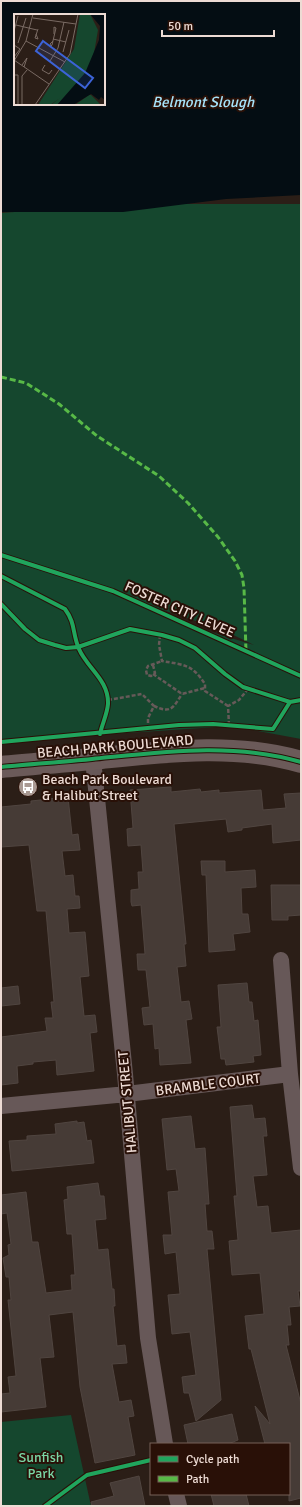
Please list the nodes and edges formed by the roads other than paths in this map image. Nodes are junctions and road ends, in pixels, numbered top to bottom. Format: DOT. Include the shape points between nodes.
graph roads {
  1 [pos="93,759"];
  2 [pos="301,762"];
  3 [pos="1,767"];
  4 [pos="281,960"];
  5 [pos="290,1074"];
  6 [pos="127,1094"];
  7 [pos="1,1106"];
  8 [pos="301,1168"];
  9 [pos="165,1443"];
  10 [pos="176,1495"];
  11 [pos="179,1506"];
  1 -- 2 [label="main road, BEACH PARK BOULEVARD" via="216,750 255,752"];
  1 -- 3 [label="main road, BEACH PARK BOULEVARD"];
  1 -- 6 [label="street, HALIBUT STREET"];
  4 -- 5 [label="street"];
  5 -- 6 [label="street, BRAMBLE COURT"];
  5 -- 8 [label="street"];
  6 -- 7 [label="street, BRAMBLE COURT"];
  6 -- 9 [label="street, HALIBUT STREET" via="148,1338"];
  10 -- 11 [label="street"];
}
